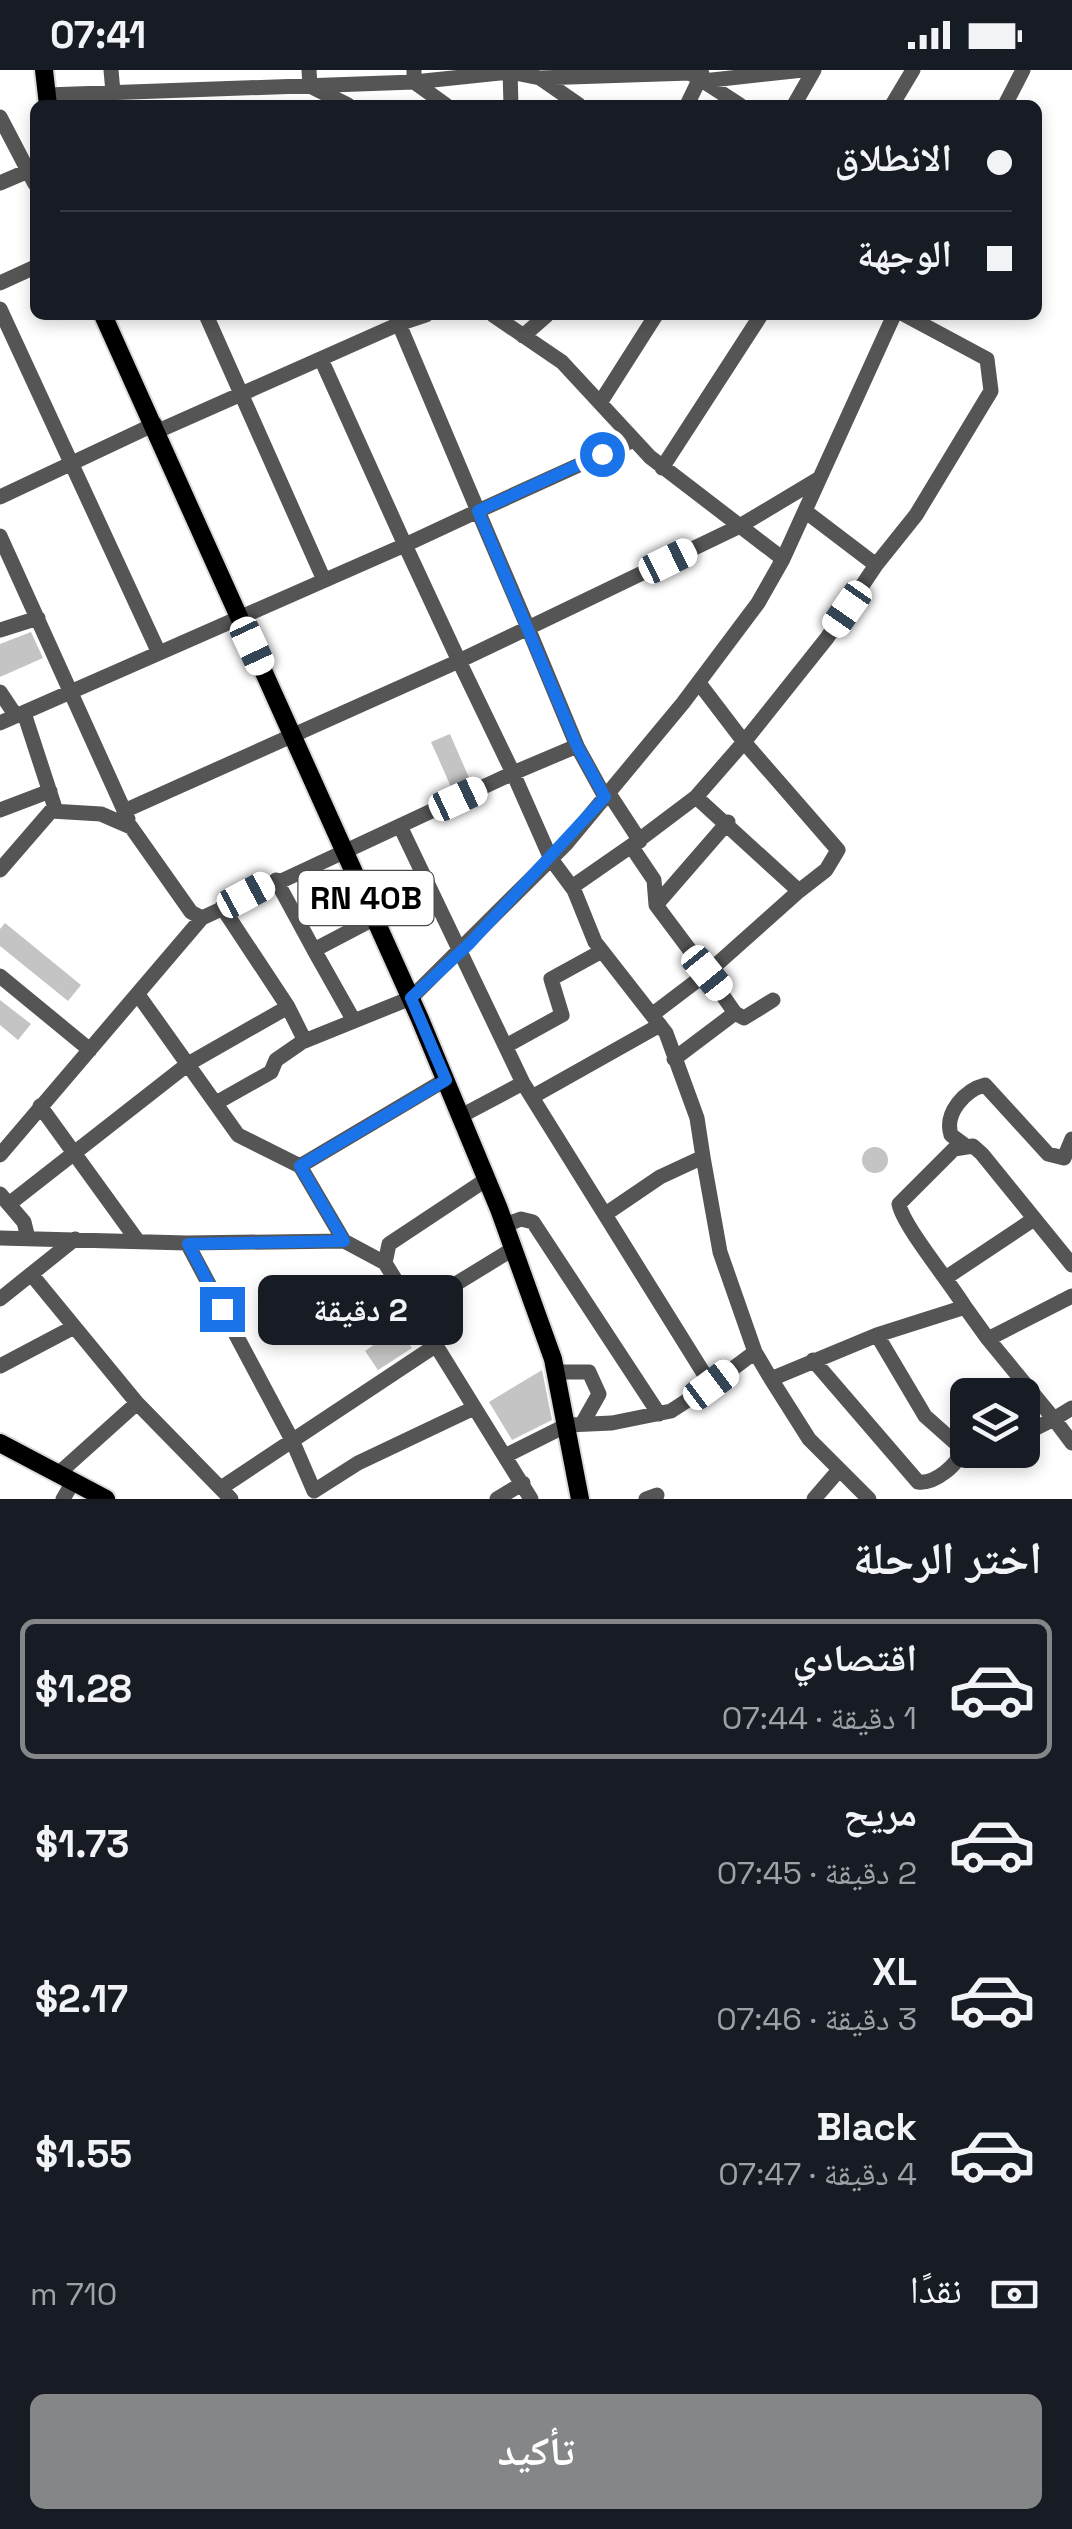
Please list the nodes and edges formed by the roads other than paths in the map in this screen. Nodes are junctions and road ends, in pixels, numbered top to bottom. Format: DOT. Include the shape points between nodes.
graph roads {
  1 [pos="44,70"];
  2 [pos="111,70"];
  3 [pos="194,70"];
  4 [pos="795,70"];
  5 [pos="814,70"];
  6 [pos="913,70"];
  7 [pos="1023,70"];
  8 [pos="510,71"];
  9 [pos="602,73"];
  10 [pos="414,76"];
  11 [pos="702,76"];
  12 [pos="540,78"];
  13 [pos="313,88"];
  14 [pos="195,89"];
  15 [pos="113,92"];
  16 [pos="213,97"];
  17 [pos="47,100"];
  18 [pos="338,100"];
  19 [pos="440,100"];
  20 [pos="511,100"];
  21 [pos="572,100"];
  22 [pos="690,100"];
  23 [pos="733,100"];
  24 [pos="797,100"];
  25 [pos="895,100"];
  26 [pos="1008,100"];
  27 [pos="0,117"];
  28 [pos="30,173"];
  29 [pos="30,177"];
  30 [pos="0,183"];
  31 [pos="30,268"];
  32 [pos="0,283"];
  33 [pos="0,308"];
  34 [pos="105,320"];
  35 [pos="208,320"];
  36 [pos="395,320"];
  37 [pos="397,320"];
  38 [pos="500,320"];
  39 [pos="542,320"];
  40 [pos="653,320"];
  41 [pos="758,320"];
  42 [pos="892,320"];
  43 [pos="915,320"];
  44 [pos="524,336"];
  45 [pos="322,359"];
  46 [pos="241,395"];
  47 [pos="600,404"];
  48 [pos="156,428"];
  49 [pos="634,440"];
  50 [pos="73,462"];
  51 [pos="662,468"];
  52 [pos="820,478"];
  53 [pos="0,497"];
  54 [pos="806,510"];
  55 [pos="478,511"];
  56 [pos="738,527"];
  57 [pos="0,536"];
  58 [pos="405,545"];
  59 [pos="784,559"];
  60 [pos="876,565"];
  61 [pos="324,580"];
  62 [pos="238,616"];
  63 [pos="38,618"];
  64 [pos="528,628"];
  65 [pos="0,630"];
  66 [pos="159,653"];
  67 [pos="459,661"];
  68 [pos="699,683"];
  69 [pos="0,692"];
  70 [pos="72,693"];
  71 [pos="20,714"];
  72 [pos="0,722"];
  73 [pos="292,734"];
  74 [pos="744,742"];
  75 [pos="577,746"];
  76 [pos="513,774"];
  77 [pos="50,791"];
  78 [pos="607,795"];
  79 [pos="696,797"];
  80 [pos="0,810"];
  81 [pos="56,811"];
  82 [pos="124,811"];
  83 [pos="728,822"];
  84 [pos="400,826"];
  85 [pos="131,827"];
  86 [pos="635,844"];
  87 [pos="345,852"];
  88 [pos="551,858"];
  89 [pos="0,870"];
  90 [pos="276,880"];
  91 [pos="572,887"];
  92 [pos="799,890"];
  93 [pos="656,905"];
  94 [pos="222,908"];
  95 [pos="202,918"];
  96 [pos="375,918"];
  97 [pos="314,950"];
  98 [pos="461,951"];
  99 [pos="602,951"];
  100 [pos="707,973"];
  101 [pos="0,976"];
  102 [pos="139,996"];
  103 [pos="411,998"];
  104 [pos="773,1000"];
  105 [pos="288,1007"];
  106 [pos="734,1013"];
  107 [pos="657,1019"];
  108 [pos="354,1020"];
  109 [pos="305,1041"];
  110 [pos="506,1046"];
  111 [pos="90,1050"];
  112 [pos="674,1058"];
  113 [pos="188,1064"];
  114 [pos="446,1080"];
  115 [pos="528,1090"];
  116 [pos="216,1103"];
  117 [pos="40,1106"];
  118 [pos="461,1116"];
  119 [pos="1072,1139"];
  120 [pos="966,1146"];
  121 [pos="73,1151"];
  122 [pos="0,1155"];
  123 [pos="1070,1156"];
  124 [pos="703,1157"];
  125 [pos="300,1166"];
  126 [pos="487,1179"];
  127 [pos="4,1199"];
  128 [pos="607,1213"];
  129 [pos="1034,1219"];
  130 [pos="505,1225"];
  131 [pos="0,1238"];
  132 [pos="28,1238"];
  133 [pos="75,1239"];
  134 [pos="137,1240"];
  135 [pos="344,1241"];
  136 [pos="188,1244"];
  137 [pos="514,1249"];
  138 [pos="385,1263"];
  139 [pos="1072,1265"];
  140 [pos="31,1274"];
  141 [pos="947,1277"];
  142 [pos="1072,1296"];
  143 [pos="0,1300"];
  144 [pos="964,1307"];
  145 [pos="413,1310"];
  146 [pos="74,1327"];
  147 [pos="877,1335"];
  148 [pos="988,1338"];
  149 [pos="434,1346"];
  150 [pos="755,1352"];
  151 [pos="813,1360"];
  152 [pos="0,1366"];
  153 [pos="556,1372"];
  154 [pos="771,1379"];
  155 [pos="711,1385"];
  156 [pos="137,1404"];
  157 [pos="474,1408"];
  158 [pos="1072,1408"];
  159 [pos="659,1414"];
  160 [pos="1054,1419"];
  161 [pos="574,1425"];
  162 [pos="1040,1426"];
  163 [pos="292,1440"];
  164 [pos="0,1442"];
  165 [pos="1072,1443"];
  166 [pos="506,1456"];
  167 [pos="839,1470"];
  168 [pos="66,1478"];
  169 [pos="523,1483"];
  170 [pos="226,1494"];
  171 [pos="315,1495"];
  172 [pos="63,1499"];
  173 [pos="106,1499"];
  174 [pos="497,1499"];
  175 [pos="531,1499"];
  176 [pos="580,1499"];
  177 [pos="814,1499"];
  178 [pos="870,1499"];
  1 -- 17 [label="main road"];
  2 -- 15 [label="street"];
  3 -- 14 [label="street"];
  4 -- 11 [label="street"];
  5 -- 24 [label="street"];
  6 -- 25 [label="street"];
  7 -- 26 [label="street"];
  8 -- 10 [label="street"];
  8 -- 12 [label="street"];
  8 -- 20 [label="street"];
  9 -- 11 [label="street"];
  9 -- 12 [label="street"];
  10 -- 13 [label="street"];
  10 -- 19 [label="street"];
  11 -- 22 [label="street"];
  11 -- 23 [label="street"];
  12 -- 21 [label="street"];
  13 -- 16 [label="street"];
  13 -- 18 [label="street"];
  14 -- 15 [label="street"];
  14 -- 16 [label="street"];
  15 -- 17 [label="street"];
  27 -- 28 [label="street"];
  29 -- 30 [label="street"];
  31 -- 32 [label="street"];
  33 -- 50 [label="street"];
  34 -- 48 [label="main road, RN 40B"];
  35 -- 46 [label="street"];
  36 -- 45 [label="street"];
  37 -- 55 [label="street"];
  38 -- 44 [label="street"];
  39 -- 44 [label="street"];
  40 -- 47 [label="street"];
  41 -- 51 [label="street"];
  42 -- 52 [label="street"];
  43 -- 60 [label="street" via="986,359 991,390 948,465"];
  44 -- 47 [label="street" via="562,362"];
  45 -- 46 [label="street"];
  45 -- 58 [label="street"];
  46 -- 48 [label="street"];
  46 -- 61 [label="street"];
  47 -- 49 [label="street"];
  48 -- 50 [label="street"];
  48 -- 62 [label="main road, RN 40B"];
  49 -- 51 [label="street"];
  49 -- 55 [label="street"];
  50 -- 53 [label="street"];
  50 -- 66 [label="street"];
  51 -- 56 [label="street"];
  52 -- 54 [label="street"];
  52 -- 56 [label="street"];
  54 -- 59 [label="street"];
  54 -- 60 [label="street"];
  55 -- 58 [label="street"];
  55 -- 64 [label="street"];
  56 -- 59 [label="street"];
  56 -- 64 [label="street"];
  57 -- 63 [label="street"];
  58 -- 61 [label="street"];
  58 -- 67 [label="street"];
  59 -- 68 [label="street"];
  60 -- 74 [label="street"];
  61 -- 62 [label="street"];
  62 -- 66 [label="street"];
  62 -- 73 [label="main road, RN 40B"];
  63 -- 65 [label="street"];
  63 -- 70 [label="street"];
  64 -- 67 [label="street"];
  64 -- 75 [label="street"];
  66 -- 70 [label="street"];
  67 -- 73 [label="street"];
  67 -- 76 [label="street"];
  68 -- 74 [label="street"];
  68 -- 78 [label="street"];
  69 -- 71 [label="street"];
  70 -- 71 [label="street"];
  70 -- 82 [label="street"];
  71 -- 72 [label="street"];
  71 -- 77 [label="street"];
  73 -- 82 [label="street"];
  73 -- 87 [label="main road, RN 40B"];
  74 -- 79 [label="street"];
  74 -- 92 [label="street" via="838,850 826,870"];
  75 -- 76 [label="street"];
  75 -- 78 [label="street"];
  76 -- 84 [label="street"];
  76 -- 88 [label="street"];
  77 -- 80 [label="street"];
  77 -- 81 [label="street"];
  78 -- 86 [label="street"];
  78 -- 88 [label="street"];
  79 -- 83 [label="street"];
  79 -- 86 [label="street"];
  81 -- 85 [label="street" via="101,814"];
  81 -- 89 [label="street"];
  82 -- 85 [label="street"];
  83 -- 92 [label="street"];
  83 -- 93 [label="street"];
  84 -- 87 [label="street"];
  84 -- 98 [label="street"];
  85 -- 95 [label="street"];
  86 -- 91 [label="street"];
  86 -- 93 [label="street" via="654,880"];
  87 -- 90 [label="street"];
  87 -- 96 [label="main road, RN 40B"];
  88 -- 91 [label="street"];
  88 -- 98 [label="street"];
  90 -- 94 [label="street"];
  90 -- 97 [label="street"];
  91 -- 99 [label="street"];
  92 -- 100 [label="street"];
  93 -- 100 [label="street"];
  94 -- 95 [label="street"];
  94 -- 105 [label="street"];
  95 -- 102 [label="street"];
  96 -- 97 [label="street"];
  96 -- 103 [label="main road, RN 40B"];
  97 -- 108 [label="street"];
  98 -- 103 [label="street"];
  98 -- 110 [label="street"];
  99 -- 107 [label="street"];
  99 -- 110 [label="street" via="552,979 562,1015"];
  100 -- 106 [label="street"];
  100 -- 107 [label="street"];
  101 -- 111 [label="street"];
  102 -- 111 [label="street"];
  102 -- 113 [label="street"];
  103 -- 108 [label="street"];
  103 -- 114 [label="main road, RN 40B"];
  104 -- 106 [label="street" via="744,1018"];
  105 -- 109 [label="street"];
  105 -- 113 [label="street"];
  106 -- 112 [label="street"];
  107 -- 112 [label="street"];
  107 -- 115 [label="street"];
  108 -- 109 [label="street"];
  109 -- 116 [label="street" via="276,1060 271,1072"];
  110 -- 115 [label="street"];
  111 -- 117 [label="street"];
  112 -- 124 [label="street" via="697,1118"];
  113 -- 116 [label="street"];
  113 -- 121 [label="street"];
  114 -- 118 [label="main road, RN 40B"];
  114 -- 125 [label="street"];
  115 -- 118 [label="street"];
  115 -- 128 [label="street"];
  116 -- 125 [label="street" via="238,1135"];
  117 -- 121 [label="street"];
  117 -- 122 [label="street"];
  118 -- 126 [label="main road, RN 40B"];
  119 -- 123 [label="street"];
  120 -- 123 [label="street" via="951,1135 950,1120 958,1102 985,1086 1048,1154"];
  120 -- 129 [label="street" via="982,1154"];
  120 -- 141 [label="street" via="954,1149 898,1204 904,1222"];
  121 -- 127 [label="street"];
  121 -- 134 [label="street"];
  124 -- 128 [label="street"];
  124 -- 150 [label="street" via="720,1252"];
  125 -- 135 [label="street"];
  126 -- 130 [label="main road, RN 40B"];
  126 -- 138 [label="street" via="389,1244"];
  127 -- 132 [label="street"];
  128 -- 155 [label="street"];
  129 -- 139 [label="street"];
  129 -- 141 [label="street"];
  130 -- 137 [label="main road, RN 40B"];
  130 -- 159 [label="street" via="533,1222"];
  131 -- 132 [label="street"];
  132 -- 133 [label="street"];
  133 -- 134 [label="street"];
  133 -- 140 [label="street"];
  134 -- 136 [label="street"];
  135 -- 136 [label="street"];
  135 -- 138 [label="street"];
  136 -- 163 [label="street"];
  137 -- 145 [label="street"];
  137 -- 153 [label="main road, RN 40B"];
  138 -- 145 [label="street"];
  140 -- 143 [label="street"];
  140 -- 146 [label="street"];
  141 -- 144 [label="street"];
  142 -- 148 [label="street"];
  144 -- 147 [label="street"];
  144 -- 148 [label="street"];
  145 -- 149 [label="street"];
  146 -- 152 [label="street"];
  146 -- 156 [label="street"];
  147 -- 151 [label="street"];
  147 -- 151 [label="street" via="925,1416 961,1448 958,1460 930,1482 918,1482"];
  148 -- 160 [label="street"];
  149 -- 157 [label="street"];
  149 -- 163 [label="street"];
  150 -- 154 [label="street"];
  150 -- 155 [label="street"];
  151 -- 154 [label="street"];
  153 -- 161 [label="main road, RN 40B"];
  153 -- 161 [label="street" via="588,1372 596,1382 599,1394"];
  154 -- 167 [label="street" via="809,1439"];
  155 -- 159 [label="street"];
  156 -- 168 [label="street"];
  156 -- 170 [label="street"];
  157 -- 166 [label="street"];
  157 -- 171 [label="street" via="358,1463"];
  158 -- 160 [label="street"];
  159 -- 161 [label="street"];
  160 -- 162 [label="street"];
  160 -- 165 [label="street"];
  161 -- 166 [label="street"];
  161 -- 176 [label="main road, RN 40B"];
  163 -- 170 [label="street"];
  163 -- 171 [label="street"];
  164 -- 168 [label="main road"];
  166 -- 169 [label="street"];
  167 -- 177 [label="street"];
  167 -- 178 [label="street"];
  168 -- 172 [label="street"];
  168 -- 173 [label="main road"];
  169 -- 174 [label="street"];
  169 -- 175 [label="street"];
}
